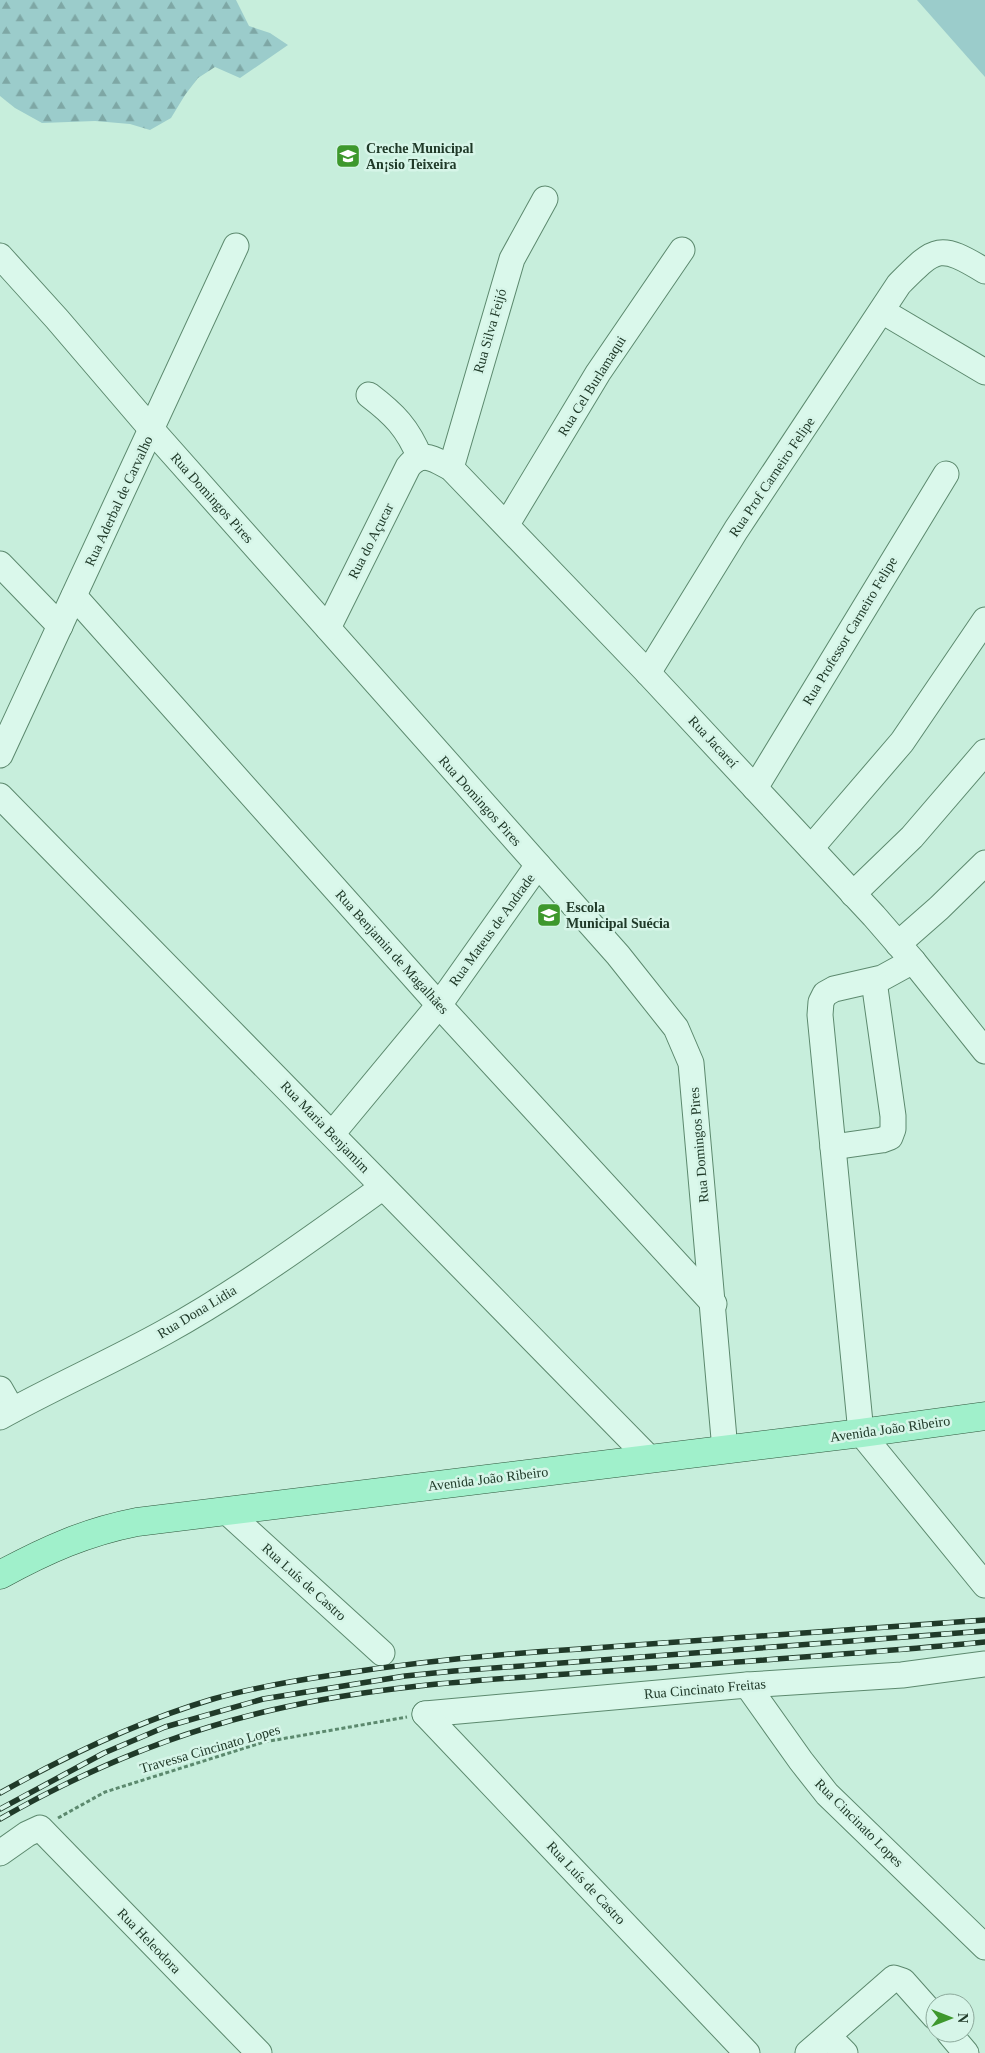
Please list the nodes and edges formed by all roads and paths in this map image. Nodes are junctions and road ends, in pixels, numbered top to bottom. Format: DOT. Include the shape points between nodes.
graph roads {
  1 [pos="545,199"];
  2 [pos="236,246"];
  3 [pos="682,250"];
  4 [pos="0,256"];
  5 [pos="985,271"];
  6 [pos="882,311"];
  7 [pos="985,372"];
  8 [pos="369,395"];
  9 [pos="152,430"];
  10 [pos="420,458"];
  11 [pos="451,468"];
  12 [pos="946,474"];
  13 [pos="507,524"];
  14 [pos="0,564"];
  15 [pos="74,596"];
  16 [pos="985,620"];
  17 [pos="60,626"];
  18 [pos="328,628"];
  19 [pos="648,672"];
  20 [pos="985,752"];
  21 [pos="0,755"];
  22 [pos="755,788"];
  23 [pos="0,796"];
  24 [pos="811,848"];
  25 [pos="985,863"];
  26 [pos="538,865"];
  27 [pos="853,894"];
  28 [pos="906,953"];
  29 [pos="874,981"];
  30 [pos="438,1004"];
  31 [pos="985,1051"];
  32 [pos="332,1134"];
  33 [pos="833,1147"];
  34 [pos="383,1187"];
  35 [pos="714,1304"];
  36 [pos="0,1389"];
  37 [pos="6,1414"];
  38 [pos="985,1416"];
  39 [pos="861,1433"];
  40 [pos="725,1450"];
  41 [pos="650,1459"];
  42 [pos="226,1511"];
  43 [pos="0,1575"];
  44 [pos="985,1586"];
  45 [pos="382,1653"];
  46 [pos="985,1664"];
  47 [pos="748,1685"];
  48 [pos="425,1714"];
  49 [pos="40,1828"];
  50 [pos="0,1853"];
  51 [pos="985,1947"];
  52 [pos="925,2006"];
  53 [pos="828,2036"];
  54 [pos="958,2043"];
  55 [pos="259,2053"];
  56 [pos="747,2053"];
  57 [pos="808,2053"];
  58 [pos="845,2053"];
  59 [pos="966,2053"];
  1 -- 11 [label="street, Rua Silva Feijó" via="512,259"];
  2 -- 9 [label="street, Rua Aderbal de Carvalho"];
  3 -- 13 [label="street, Rua Cel Burlamaqui" via="598,373"];
  4 -- 9 [label="street, Rua Domingos Pires"];
  5 -- 6 [label="street, Rua Prof Carneiro Felipe" via="958,255 934,254 922,260 899,284"];
  6 -- 7 [label="street"];
  6 -- 19 [label="street, Rua Prof Carneiro Felipe" via="736,530"];
  8 -- 10 [label="street" via="401,422"];
  9 -- 15 [label="street, Rua Aderbal de Carvalho"];
  9 -- 18 [label="street, Rua Domingos Pires"];
  10 -- 11 [label="street, Rua Jacareí" via="430,458"];
  10 -- 18 [label="street, Rua do Açucar" via="408,468"];
  11 -- 13 [label="street, Rua Jacareí"];
  12 -- 22 [label="street, Rua Professor Carneiro Felipe"];
  13 -- 19 [label="street, Rua Jacareí"];
  14 -- 17 [label="street"];
  15 -- 17 [label="street, Rua Aderbal de Carvalho"];
  15 -- 30 [label="street, Rua Benjamin de Magalhães"];
  16 -- 24 [label="street" via="902,742"];
  17 -- 21 [label="street, Rua Aderbal de Carvalho"];
  18 -- 26 [label="street, Rua Domingos Pires"];
  19 -- 22 [label="street, Rua Jacareí"];
  20 -- 27 [label="street" via="912,837"];
  22 -- 24 [label="street, Rua Jacareí"];
  23 -- 32 [label="street, Rua Maria Benjamim"];
  24 -- 27 [label="street, Rua Jacareí"];
  25 -- 28 [label="street" via="939,908"];
  26 -- 30 [label="street, Rua Mateus de Andrade"];
  26 -- 35 [label="street, Rua Domingos Pires" via="618,955 676,1028 691,1063"];
  27 -- 28 [label="street, Rua Jacareí"];
  28 -- 29 [label="street"];
  28 -- 31 [label="street, Rua Jacareí"];
  29 -- 33 [label="street" via="834,989 820,1002"];
  29 -- 33 [label="street" via="893,1130 890,1137 882,1140"];
  30 -- 32 [label="street, Rua Mateus de Andrade"];
  30 -- 35 [label="street, Rua Benjamin de Magalhães"];
  32 -- 34 [label="street, Rua Maria Benjamim"];
  33 -- 39 [label="street"];
  34 -- 37 [label="street, Rua Dona Lidia" via="214,1303 165,1332"];
  34 -- 41 [label="street, Rua Maria Benjamim"];
  35 -- 40 [label="street, Rua Domingos Pires"];
  36 -- 37 [label="street"];
  38 -- 39 [label="main road, Avenida João Ribeiro"];
  39 -- 40 [label="main road, Avenida João Ribeiro"];
  39 -- 44 [label="street"];
  40 -- 41 [label="main road, Avenida João Ribeiro"];
  41 -- 42 [label="main road, Avenida João Ribeiro"];
  42 -- 43 [label="main road, Avenida João Ribeiro" via="138,1522 88,1534"];
  42 -- 45 [label="street, Rua Luís de Castro"];
  46 -- 47 [label="street, Rua Cincinato Freitas" via="902,1675"];
  47 -- 48 [label="street, Rua Cincinato Freitas"];
  47 -- 51 [label="street, Rua Cincinato Lopes" via="827,1794"];
  48 -- 49 [label="path, Travessa Cincinato Lopes" via="264,1742 105,1792"];
  48 -- 56 [label="street, Rua Luís de Castro"];
  49 -- 50 [label="street"];
  49 -- 55 [label="street, Rua Heleodora"];
  52 -- 53 [label="street" via="903,1981 894,1978"];
  53 -- 57 [label="street"];
  53 -- 58 [label="street"];
  54 -- 59 [label="street"];
}
